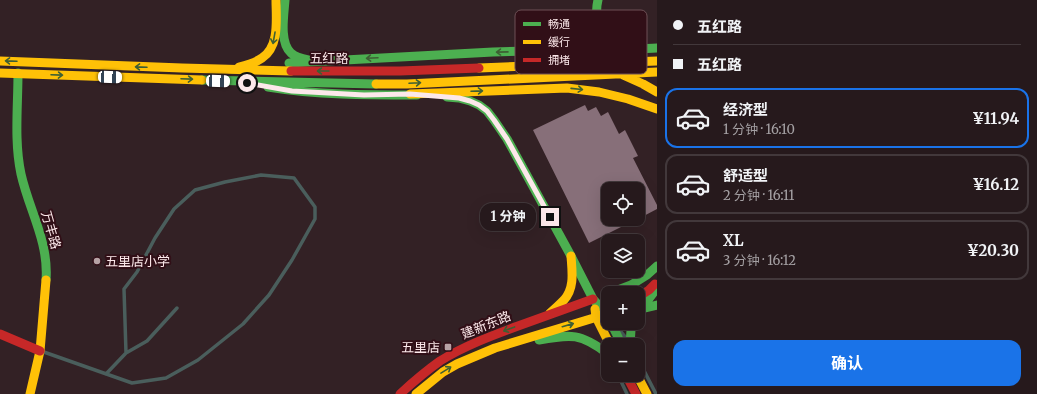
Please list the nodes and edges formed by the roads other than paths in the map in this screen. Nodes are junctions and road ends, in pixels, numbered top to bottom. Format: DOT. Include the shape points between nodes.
graph roads {
  1 [pos="276,0"];
  2 [pos="285,0"];
  3 [pos="598,0"];
  4 [pos="596,10"];
  5 [pos="647,48"];
  6 [pos="657,48"];
  7 [pos="515,52"];
  8 [pos="0,61"];
  9 [pos="319,61"];
  10 [pos="647,61"];
  11 [pos="657,61"];
  12 [pos="251,64"];
  13 [pos="515,66"];
  14 [pos="208,69"];
  15 [pos="0,72"];
  16 [pos="647,72"];
  17 [pos="657,72"];
  18 [pos="18,73"];
  19 [pos="615,74"];
  20 [pos="619,74"];
  21 [pos="233,81"];
  22 [pos="657,92"];
  23 [pos="410,94"];
  24 [pos="657,109"];
  25 [pos="571,256"];
  26 [pos="657,266"];
  27 [pos="657,282"];
  28 [pos="628,286"];
  29 [pos="657,288"];
  30 [pos="645,293"];
  31 [pos="601,296"];
  32 [pos="593,299"];
  33 [pos="645,303"];
  34 [pos="657,306"];
  35 [pos="177,308"];
  36 [pos="601,308"];
  37 [pos="645,309"];
  38 [pos="546,316"];
  39 [pos="601,316"];
  40 [pos="596,317"];
  41 [pos="0,334"];
  42 [pos="536,335"];
  43 [pos="604,338"];
  44 [pos="606,338"];
  45 [pos="495,348"];
  46 [pos="601,348"];
  47 [pos="40,351"];
  48 [pos="126,353"];
  49 [pos="645,373"];
  50 [pos="106,374"];
  51 [pos="621,382"];
  52 [pos="630,382"];
  53 [pos="640,382"];
  54 [pos="30,394"];
  55 [pos="400,394"];
  56 [pos="416,394"];
  57 [pos="627,394"];
  58 [pos="636,394"];
  59 [pos="646,394"];
  60 [pos="656,394"];
  1 -- 12 [label="main road, one-way" via="275,37 269,53"];
  2 -- 9 [label="main road" via="283,37 286,46 297,58"];
  3 -- 4 [label="main road"];
  5 -- 6 [label="main road"];
  7 -- 9 [label="main road, one-way"];
  14 -- 8 [label="main road, 五红路, one-way"];
  9 -- 12 [label="main road"];
  11 -- 10 [label="main road, 五红路, one-way"];
  12 -- 14 [label="main road"];
  13 -- 14 [label="main road, 五红路, one-way" via="362,71"];
  15 -- 18 [label="main road, 五红路"];
  16 -- 17 [label="main road, 五红路, one-way"];
  18 -- 21 [label="main road, 五红路, one-way"];
  18 -- 47 [label="main road, 万丰路" via="17,138 20,165 46,265"];
  21 -- 19 [label="main road, 五红路, one-way" via="407,84"];
  22 -- 20 [label="main road, one-way"];
  21 -- 23 [label="main road, 五红路" via="292,91 364,95"];
  23 -- 24 [label="main road, one-way" via="567,88 599,92"];
  23 -- 25 [label="main road, 五红路" via="459,98 479,105 487,111 507,139"];
  25 -- 32 [label="main road, 五红路"];
  25 -- 38 [label="main road" via="572,286 569,294"];
  26 -- 28 [label="main road, 建新东路"];
  27 -- 30 [label="main road"];
  29 -- 33 [label="main road"];
  31 -- 32 [label="main road, 建新东路"];
  32 -- 36 [label="main road"];
  32 -- 38 [label="main road, 建新东路"];
  32 -- 40 [label="main road"];
  34 -- 37 [label="main road"];
  35 -- 48 [label="lane" via="147,341"];
  38 -- 42 [label="main road" via="551,318 552,323"];
  38 -- 55 [label="main road, 建新东路, one-way" via="452,353 424,372"];
  39 -- 40 [label="main road, 建新东路"];
  42 -- 40 [label="main road, 建新东路, one-way"];
  40 -- 43 [label="lane"];
  40 -- 44 [label="main road"];
  41 -- 47 [label="main road"];
  42 -- 45 [label="main road, 建新东路"];
  45 -- 46 [label="main road" via="563,336 586,340"];
  56 -- 45 [label="main road, 建新东路, one-way" via="452,366"];
  47 -- 50 [label="lane"];
  47 -- 54 [label="main road, 万丰路"];
  48 -- 50 [label="lane"];
  48 -- 50 [label="lane" via="124,289 137,272 174,209 195,190 225,182 261,175 294,178 315,207 315,219 269,295 243,324 198,360 166,378 132,383"];
  49 -- 60 [label="lane"];
  51 -- 57 [label="lane"];
  52 -- 58 [label="main road"];
  53 -- 59 [label="main road"];
}
